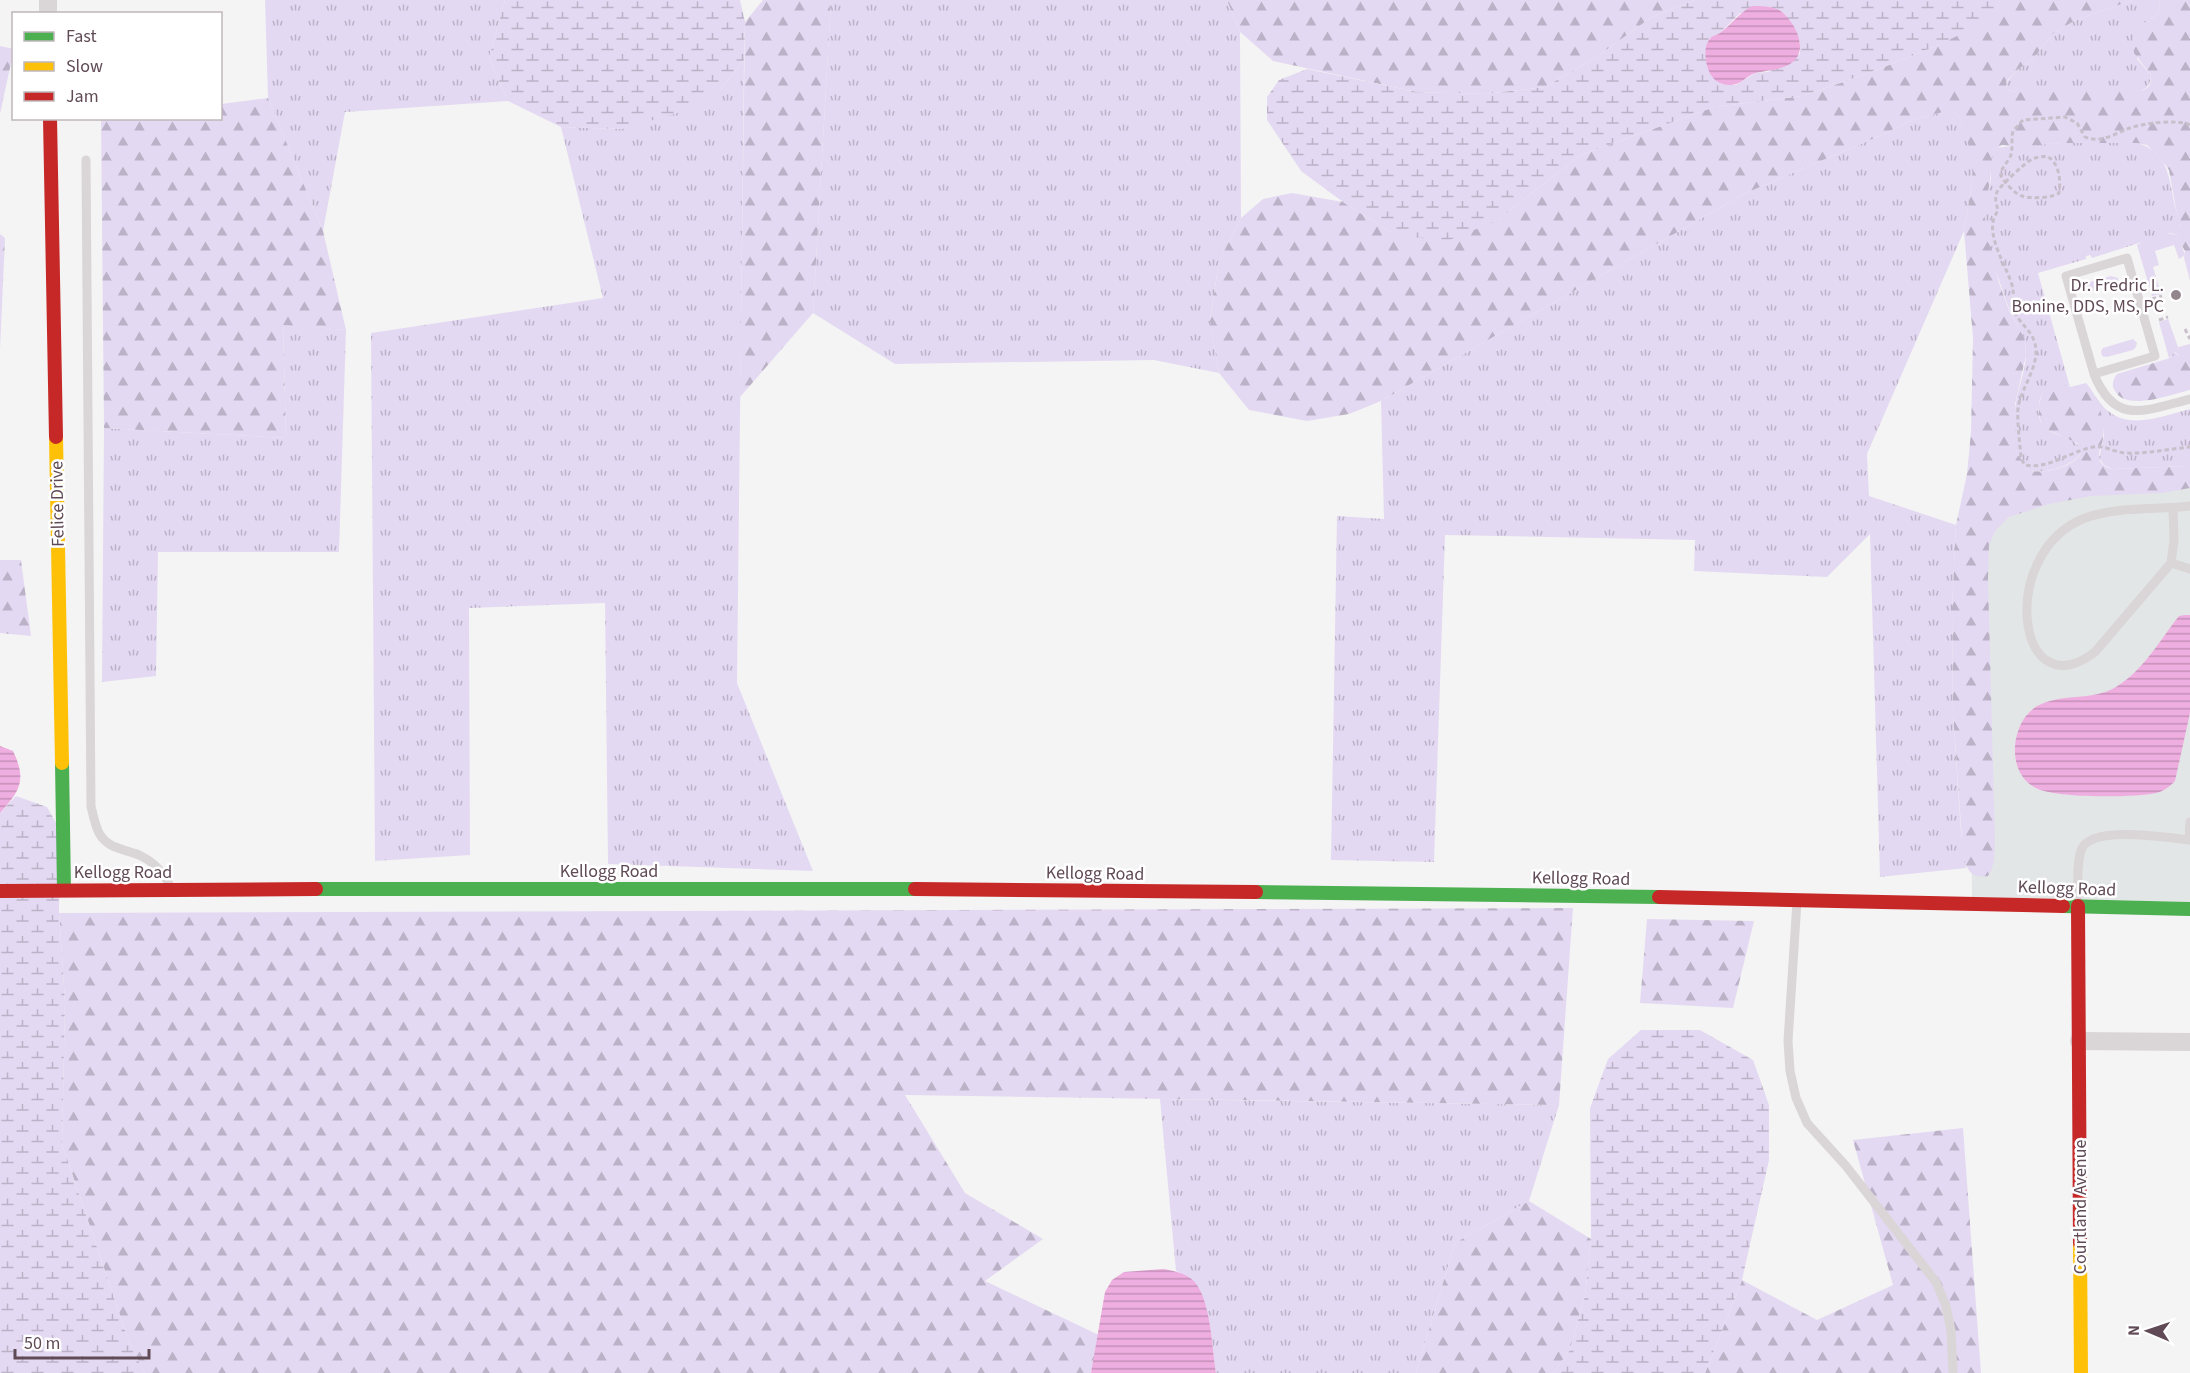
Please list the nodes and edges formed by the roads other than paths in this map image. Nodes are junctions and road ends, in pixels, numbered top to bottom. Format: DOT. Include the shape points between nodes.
graph roads {
  1 [pos="50,120"];
  2 [pos="86,160"];
  3 [pos="2094,374"];
  4 [pos="2190,399"];
  5 [pos="2190,506"];
  6 [pos="2172,508"];
  7 [pos="2171,563"];
  8 [pos="2190,569"];
  9 [pos="2190,822"];
  10 [pos="2189,840"];
  11 [pos="64,890"];
  12 [pos="172,890"];
  13 [pos="0,891"];
  14 [pos="1797,898"];
  15 [pos="2078,906"];
  16 [pos="2190,909"];
  17 [pos="2079,1041"];
  18 [pos="2190,1042"];
  19 [pos="1953,1373"];
  20 [pos="2081,1373"];
  1 -- 11 [label="street, Felice Drive"];
  2 -- 12 [label="lane" via="91,806 100,834 107,842 140,855 155,866"];
  3 -- 3 [label="lane" via="2066,276 2127,258 2155,356"];
  3 -- 4 [label="lane" via="2104,395 2124,409 2142,411"];
  5 -- 6 [label="lane"];
  6 -- 7 [label="lane"];
  6 -- 7 [label="lane" via="2099,514 2075,523 2054,539 2030,583 2028,627 2034,647 2050,662 2072,664 2084,660"];
  7 -- 8 [label="lane"];
  9 -- 10 [label="lane"];
  10 -- 15 [label="lane" via="2117,835 2092,839 2083,847 2079,859"];
  11 -- 12 [label="street, Kellogg Road"];
  11 -- 13 [label="street, Kellogg Road"];
  12 -- 14 [label="street, Kellogg Road" via="888,889"];
  14 -- 15 [label="street, Kellogg Road"];
  14 -- 19 [label="lane" via="1788,1041 1796,1098 1807,1122 1936,1282 1951,1331"];
  15 -- 16 [label="street, Kellogg Road"];
  15 -- 17 [label="street, Courtland Avenue"];
  17 -- 18 [label="street"];
  17 -- 20 [label="street, Courtland Avenue"];
}
